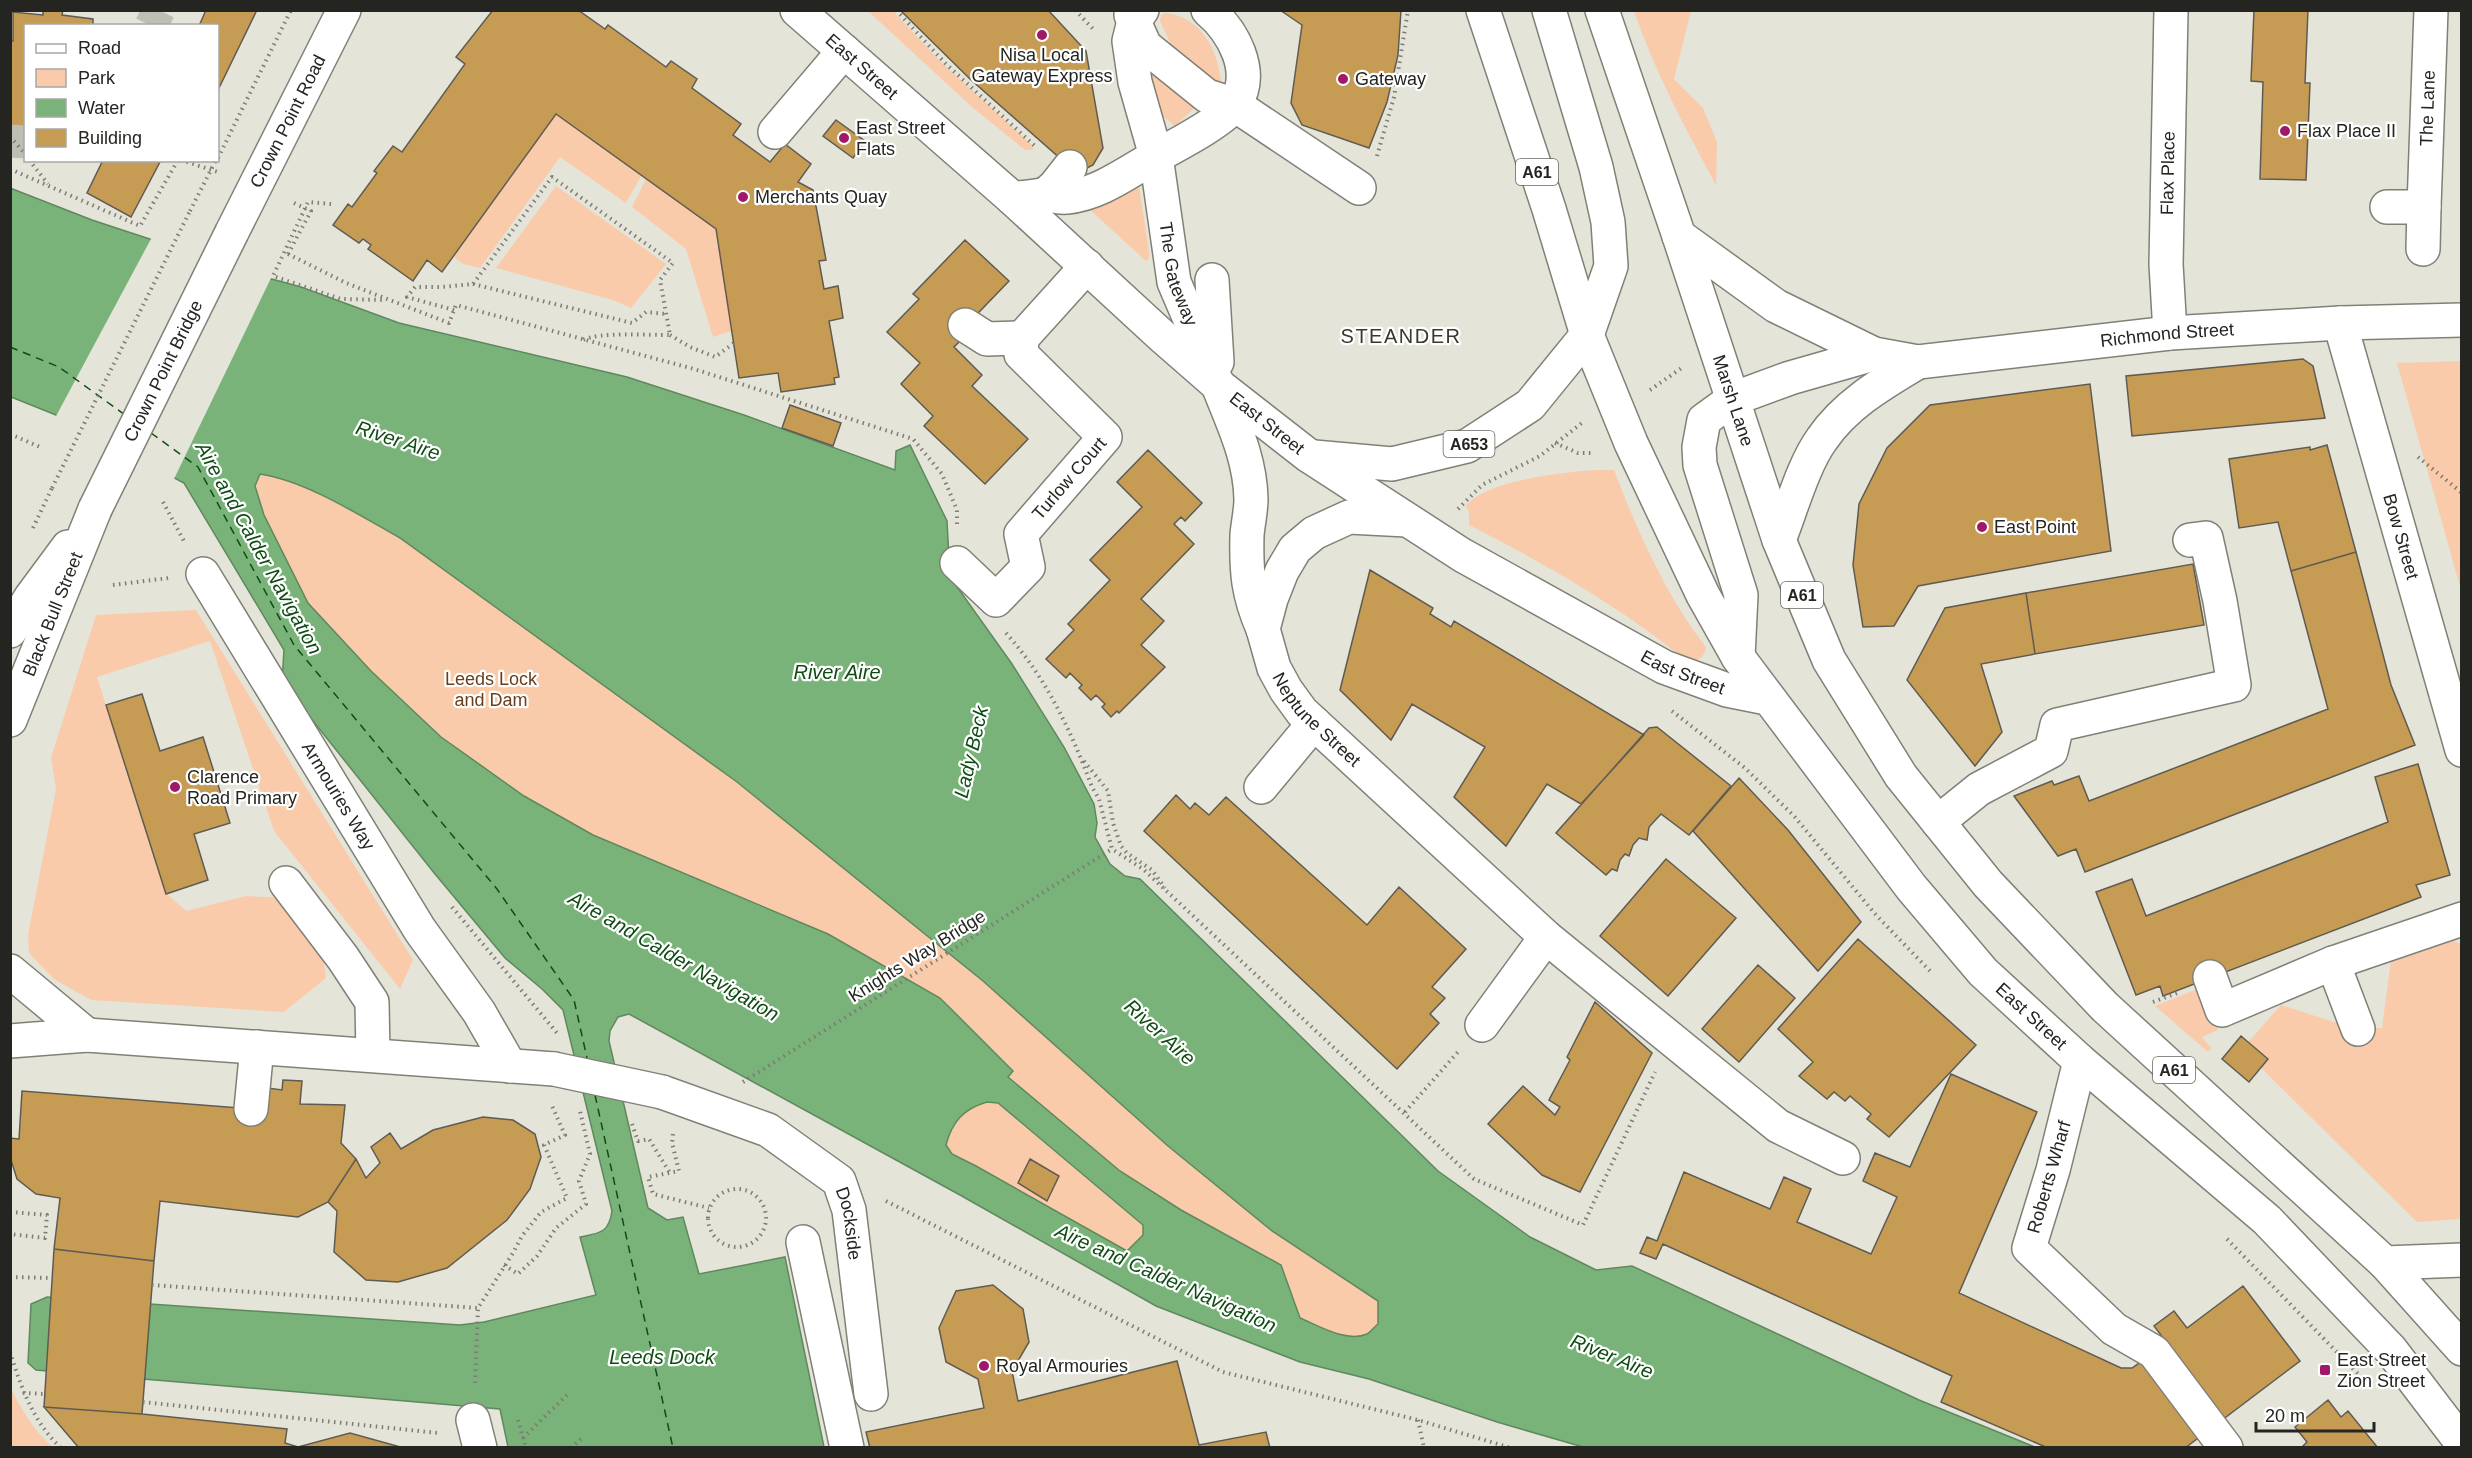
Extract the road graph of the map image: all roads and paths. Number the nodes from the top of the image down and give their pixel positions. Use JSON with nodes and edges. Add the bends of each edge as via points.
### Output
{"nodes":[{"id":1,"x":291,"y":10,"type":"edge"},
{"id":2,"x":344,"y":10,"type":"edge"},
{"id":3,"x":797,"y":10,"type":"edge"},
{"id":4,"x":896,"y":10,"type":"edge"},
{"id":5,"x":1075,"y":10,"type":"edge"},
{"id":6,"x":1208,"y":10,"type":"edge"},
{"id":7,"x":1408,"y":10,"type":"edge"},
{"id":8,"x":1483,"y":10,"type":"edge"},
{"id":9,"x":1549,"y":10,"type":"edge"},
{"id":10,"x":1602,"y":10,"type":"edge"},
{"id":11,"x":2171,"y":10,"type":"edge"},
{"id":12,"x":2431,"y":10,"type":"edge"},
{"id":13,"x":1135,"y":14,"type":"edge"},
{"id":14,"x":1100,"y":36,"type":"dead end"},
{"id":15,"x":844,"y":51,"type":"junction"},
{"id":16,"x":1235,"y":105,"type":"junction"},
{"id":17,"x":775,"y":132,"type":"dead end"},
{"id":18,"x":14,"y":141,"type":"dead end"},
{"id":19,"x":24,"y":153,"type":"edge"},
{"id":20,"x":219,"y":155,"type":"edge"},
{"id":21,"x":1156,"y":156,"type":"junction"},
{"id":22,"x":32,"y":162,"type":"edge"},
{"id":23,"x":177,"y":162,"type":"edge"},
{"id":24,"x":215,"y":162,"type":"edge"},
{"id":25,"x":10,"y":169,"type":"edge"},
{"id":26,"x":1060,"y":179,"type":"junction"},
{"id":27,"x":48,"y":184,"type":"junction"},
{"id":28,"x":1359,"y":188,"type":"joint"},
{"id":29,"x":1012,"y":198,"type":"junction"},
{"id":30,"x":294,"y":203,"type":"dead end"},
{"id":31,"x":331,"y":204,"type":"dead end"},
{"id":32,"x":2387,"y":207,"type":"dead end"},
{"id":33,"x":2424,"y":207,"type":"junction"},
{"id":34,"x":232,"y":232,"type":"joint"},
{"id":35,"x":1679,"y":236,"type":"junction"},
{"id":36,"x":2422,"y":249,"type":"dead end"},
{"id":37,"x":1087,"y":266,"type":"junction"},
{"id":38,"x":1212,"y":280,"type":"dead end"},
{"id":39,"x":473,"y":284,"type":"junction"},
{"id":40,"x":390,"y":300,"type":"junction"},
{"id":41,"x":454,"y":310,"type":"junction"},
{"id":42,"x":666,"y":314,"type":"junction"},
{"id":43,"x":2462,"y":320,"type":"edge"},
{"id":44,"x":2340,"y":323,"type":"junction"},
{"id":45,"x":965,"y":325,"type":"dead end"},
{"id":46,"x":2170,"y":333,"type":"junction"},
{"id":47,"x":670,"y":335,"type":"junction"},
{"id":48,"x":1587,"y":335,"type":"junction"},
{"id":49,"x":1022,"y":338,"type":"junction"},
{"id":50,"x":582,"y":340,"type":"junction"},
{"id":51,"x":734,"y":343,"type":"dead end"},
{"id":52,"x":1874,"y":354,"type":"junction"},
{"id":53,"x":1692,"y":362,"type":"dead end"},
{"id":54,"x":1918,"y":362,"type":"junction"},
{"id":55,"x":1218,"y":385,"type":"junction"},
{"id":56,"x":1645,"y":396,"type":"dead end"},
{"id":57,"x":1733,"y":399,"type":"junction"},
{"id":58,"x":1586,"y":420,"type":"dead end"},
{"id":59,"x":10,"y":434,"type":"edge"},
{"id":60,"x":40,"y":447,"type":"dead end"},
{"id":61,"x":1309,"y":456,"type":"junction"},
{"id":62,"x":52,"y":488,"type":"dead end"},
{"id":63,"x":1466,"y":499,"type":"dead end"},
{"id":64,"x":163,"y":502,"type":"dead end"},
{"id":65,"x":96,"y":509,"type":"junction"},
{"id":66,"x":1407,"y":520,"type":"junction"},
{"id":67,"x":1779,"y":540,"type":"junction"},
{"id":68,"x":2190,"y":540,"type":"dead end"},
{"id":69,"x":957,"y":563,"type":"joint"},
{"id":70,"x":203,"y":574,"type":"junction"},
{"id":71,"x":113,"y":585,"type":"dead end"},
{"id":72,"x":1263,"y":629,"type":"junction"},
{"id":73,"x":10,"y":631,"type":"edge"},
{"id":74,"x":1005,"y":632,"type":"dead end"},
{"id":75,"x":1738,"y":657,"type":"junction"},
{"id":76,"x":1767,"y":698,"type":"junction"},
{"id":77,"x":10,"y":720,"type":"edge"},
{"id":78,"x":1314,"y":723,"type":"junction"},
{"id":79,"x":2462,"y":750,"type":"edge"},
{"id":80,"x":1081,"y":759,"type":"junction"},
{"id":81,"x":1261,"y":788,"type":"dead end"},
{"id":82,"x":1938,"y":822,"type":"junction"},
{"id":83,"x":1112,"y":849,"type":"junction"},
{"id":84,"x":286,"y":883,"type":"dead end"},
{"id":85,"x":1173,"y":898,"type":"junction"},
{"id":86,"x":2462,"y":919,"type":"edge"},
{"id":87,"x":1546,"y":937,"type":"junction"},
{"id":88,"x":2333,"y":963,"type":"junction"},
{"id":89,"x":10,"y":971,"type":"edge"},
{"id":90,"x":2211,"y":979,"type":"joint"},
{"id":91,"x":2105,"y":1007,"type":"junction"},
{"id":92,"x":1482,"y":1025,"type":"joint"},
{"id":93,"x":2358,"y":1029,"type":"dead end"},
{"id":94,"x":87,"y":1035,"type":"junction"},
{"id":95,"x":1670,"y":1038,"type":"junction"},
{"id":96,"x":10,"y":1041,"type":"edge"},
{"id":97,"x":257,"y":1047,"type":"junction"},
{"id":98,"x":373,"y":1056,"type":"junction"},
{"id":99,"x":2080,"y":1061,"type":"junction"},
{"id":100,"x":510,"y":1066,"type":"junction"},
{"id":101,"x":551,"y":1083,"type":"junction"},
{"id":102,"x":736,"y":1086,"type":"dead end"},
{"id":103,"x":252,"y":1108,"type":"dead end"},
{"id":104,"x":1405,"y":1113,"type":"junction"},
{"id":105,"x":582,"y":1122,"type":"dead end"},
{"id":106,"x":631,"y":1122,"type":"dead end"},
{"id":107,"x":672,"y":1143,"type":"dead end"},
{"id":108,"x":1843,"y":1158,"type":"dead end"},
{"id":109,"x":670,"y":1173,"type":"junction"},
{"id":110,"x":839,"y":1181,"type":"junction"},
{"id":111,"x":709,"y":1208,"type":"junction"},
{"id":112,"x":10,"y":1212,"type":"edge"},
{"id":113,"x":10,"y":1234,"type":"edge"},
{"id":114,"x":803,"y":1242,"type":"dead end"},
{"id":115,"x":2462,"y":1260,"type":"edge"},
{"id":116,"x":2385,"y":1263,"type":"junction"},
{"id":117,"x":504,"y":1265,"type":"junction"},
{"id":118,"x":10,"y":1277,"type":"edge"},
{"id":119,"x":52,"y":1278,"type":"dead end"},
{"id":120,"x":152,"y":1285,"type":"dead end"},
{"id":121,"x":478,"y":1308,"type":"junction"},
{"id":122,"x":2462,"y":1350,"type":"edge"},
{"id":123,"x":10,"y":1352,"type":"edge"},
{"id":124,"x":570,"y":1392,"type":"dead end"},
{"id":125,"x":23,"y":1393,"type":"junction"},
{"id":126,"x":45,"y":1394,"type":"dead end"},
{"id":127,"x":871,"y":1394,"type":"dead end"},
{"id":128,"x":143,"y":1402,"type":"dead end"},
{"id":129,"x":518,"y":1420,"type":"dead end"},
{"id":130,"x":1418,"y":1420,"type":"junction"},
{"id":131,"x":442,"y":1433,"type":"dead end"},
{"id":132,"x":477,"y":1434,"type":"edge"},
{"id":133,"x":584,"y":1436,"type":"dead end"},
{"id":134,"x":523,"y":1438,"type":"junction"},
{"id":135,"x":2462,"y":1443,"type":"edge"},
{"id":136,"x":61,"y":1448,"type":"edge"},
{"id":137,"x":526,"y":1448,"type":"edge"},
{"id":138,"x":571,"y":1448,"type":"edge"},
{"id":139,"x":847,"y":1448,"type":"edge"},
{"id":140,"x":1424,"y":1448,"type":"edge"},
{"id":141,"x":1511,"y":1448,"type":"edge"},
{"id":142,"x":2226,"y":1448,"type":"edge"}],
"edges":[{"from":1,"to":20,"type":"path"},
{"from":2,"to":34,"type":"main road","name":"Crown Point Road"},
{"from":3,"to":15,"type":"main road","name":"East Street"},
{"from":4,"to":26,"type":"path"},
{"from":5,"to":14,"type":"path"},
{"from":6,"to":16,"type":"main road","via":[[1221,21],[1239,50],[1242,89]]},
{"from":7,"to":28,"type":"path","via":[[1394,97],[1377,154]]},
{"from":8,"to":48,"type":"main road","number":"A61"},
{"from":9,"to":48,"type":"main road","number":"A653","via":[[1596,167],[1608,222],[1611,266]]},
{"from":10,"to":35,"type":"main road","name":"Marsh Lane","number":"A61"},
{"from":11,"to":46,"type":"main road","name":"Flax Place","via":[[2166,264]]},
{"from":12,"to":33,"type":"main road","name":"The Lane"},
{"from":13,"to":16,"type":"main road","name":"The Gateway","via":[[1145,46],[1207,96]]},
{"from":13,"to":21,"type":"main road","name":"The Gateway","via":[[1129,41],[1135,82]]},
{"from":15,"to":17,"type":"main road"},
{"from":15,"to":29,"type":"main road","name":"East Street"},
{"from":16,"to":21,"type":"main road"},
{"from":16,"to":28,"type":"main road","name":"The Gateway"},
{"from":18,"to":19,"type":"path"},
{"from":21,"to":26,"type":"main road","via":[[1097,189],[1067,197]]},
{"from":21,"to":55,"type":"main road","name":"The Gateway","via":[[1174,282]]},
{"from":22,"to":27,"type":"path"},
{"from":23,"to":27,"type":"path","via":[[140,226]]},
{"from":24,"to":62,"type":"path","bridge":true},
{"from":25,"to":27,"type":"path"},
{"from":26,"to":29,"type":"main road","via":[[1028,198]]},
{"from":29,"to":37,"type":"main road","name":"East Street"},
{"from":30,"to":40,"type":"path","bridge":true,"via":[[311,211],[288,254]]},
{"from":31,"to":40,"type":"path","via":[[308,202],[273,276],[341,298]]},
{"from":32,"to":33,"type":"main road"},
{"from":33,"to":36,"type":"main road","name":"The Lane"},
{"from":34,"to":65,"type":"main road","name":"Crown Point Bridge","bridge":true},
{"from":35,"to":52,"type":"main road","name":"Richmond Street","via":[[1776,306]]},
{"from":35,"to":57,"type":"main road","name":"Marsh Lane","number":"A61"},
{"from":37,"to":49,"type":"main road"},
{"from":37,"to":55,"type":"main road","name":"East Street"},
{"from":38,"to":55,"type":"main road"},
{"from":39,"to":41,"type":"path","via":[[415,287],[407,297]]},
{"from":39,"to":42,"type":"path","via":[[632,323],[646,312]]},
{"from":39,"to":42,"type":"path","via":[[552,177],[673,263],[660,280]]},
{"from":40,"to":41,"type":"path","via":[[449,323]]},
{"from":41,"to":50,"type":"path","via":[[456,305]]},
{"from":42,"to":47,"type":"path"},
{"from":43,"to":44,"type":"main road","name":"Richmond Street"},
{"from":44,"to":46,"type":"main road","name":"Richmond Street"},
{"from":44,"to":79,"type":"main road","name":"Bow Street"},
{"from":45,"to":49,"type":"main road","via":[[987,339]]},
{"from":46,"to":54,"type":"main road","name":"Richmond Street"},
{"from":47,"to":50,"type":"path"},
{"from":47,"to":51,"type":"path","via":[[715,357]]},
{"from":48,"to":61,"type":"main road","number":"A653","via":[[1530,405],[1467,446],[1392,464]]},
{"from":48,"to":75,"type":"main road","number":"A61","via":[[1631,443],[1703,595]]},
{"from":49,"to":69,"type":"main road","name":"Turlow Court","via":[[1021,354],[1105,437],[1021,534],[1028,567],[996,600]]},
{"from":50,"to":69,"type":"path","via":[[694,369],[913,440],[942,474],[957,510]]},
{"from":52,"to":54,"type":"main road","name":"Richmond Street"},
{"from":52,"to":57,"type":"main road","name":"Richmond Street"},
{"from":53,"to":56,"type":"path","via":[[1657,383]]},
{"from":54,"to":67,"type":"main road","via":[[1849,408],[1821,440]]},
{"from":55,"to":61,"type":"main road","name":"East Street"},
{"from":55,"to":72,"type":"main road","name":"The Gateway","via":[[1247,458],[1251,500],[1247,570],[1252,603]]},
{"from":57,"to":67,"type":"main road","name":"Marsh Lane","number":"A61"},
{"from":57,"to":75,"type":"main road","name":"Richmond Street","via":[[1704,420],[1699,447],[1700,465],[1741,595]]},
{"from":58,"to":63,"type":"path","via":[[1540,456],[1482,485]]},
{"from":59,"to":60,"type":"path"},
{"from":61,"to":66,"type":"main road","name":"East Street"},
{"from":64,"to":70,"type":"path"},
{"from":65,"to":73,"type":"main road"},
{"from":65,"to":77,"type":"main road","name":"Black Bull Street"},
{"from":66,"to":72,"type":"main road","via":[[1349,518],[1314,533],[1295,549],[1282,570]]},
{"from":66,"to":76,"type":"main road","name":"East Street","via":[[1462,555],[1664,667],[1727,690]]},
{"from":67,"to":82,"type":"main road","name":"Marsh Lane","number":"A61","via":[[1829,660],[1901,776]]},
{"from":68,"to":82,"type":"main road","via":[[2206,538],[2234,685],[2057,724],[2051,751],[1979,789]]},
{"from":70,"to":71,"type":"path"},
{"from":70,"to":100,"type":"main road","name":"Armouries Way","via":[[420,930],[479,1012]]},
{"from":72,"to":78,"type":"main road","name":"Neptune Street","via":[[1274,668],[1286,690]]},
{"from":74,"to":80,"type":"path","via":[[1058,705]]},
{"from":75,"to":76,"type":"main road","number":"A61"},
{"from":76,"to":99,"type":"main road","name":"East Street","number":"A61","via":[[1911,887],[1983,972]]},
{"from":78,"to":81,"type":"main road"},
{"from":78,"to":87,"type":"main road","name":"Neptune Street"},
{"from":80,"to":83,"type":"path","via":[[1099,799]]},
{"from":80,"to":85,"type":"path","via":[[1108,791],[1121,846],[1152,870]]},
{"from":82,"to":91,"type":"main road","number":"A61","via":[[1988,884]]},
{"from":83,"to":85,"type":"path","via":[[1143,869]]},
{"from":83,"to":102,"type":"path","name":"Knights Way Bridge"},
{"from":84,"to":98,"type":"main road","via":[[372,1002]]},
{"from":85,"to":104,"type":"path"},
{"from":86,"to":88,"type":"main road"},
{"from":87,"to":92,"type":"main road"},
{"from":87,"to":95,"type":"main road","name":"Neptune Street"},
{"from":88,"to":90,"type":"main road","via":[[2222,1010]]},
{"from":88,"to":93,"type":"main road"},
{"from":89,"to":94,"type":"main road"},
{"from":90,"to":91,"type":"path","via":[[2151,1003]]},
{"from":91,"to":116,"type":"main road","number":"A61"},
{"from":92,"to":104,"type":"path"},
{"from":94,"to":96,"type":"main road"},
{"from":94,"to":97,"type":"main road"},
{"from":95,"to":104,"type":"path","via":[[1583,1225],[1474,1179]]},
{"from":95,"to":108,"type":"main road","name":"Neptune Street","via":[[1778,1126]]},
{"from":97,"to":98,"type":"main road"},
{"from":97,"to":103,"type":"main road"},
{"from":98,"to":100,"type":"main road"},
{"from":99,"to":135,"type":"main road","name":"East Street","number":"A61","via":[[2267,1220],[2391,1350]]},
{"from":99,"to":142,"type":"main road","name":"Roberts Wharf","via":[[2029,1248],[2114,1329],[2154,1352]]},
{"from":100,"to":101,"type":"main road"},
{"from":101,"to":110,"type":"main road","name":"Dockside","bridge":true,"via":[[662,1092],[768,1130]]},
{"from":101,"to":117,"type":"path","via":[[565,1135],[544,1145],[567,1198],[541,1212]]},
{"from":105,"to":117,"type":"path","via":[[590,1154],[579,1181],[586,1204],[556,1228],[537,1256],[518,1274]]},
{"from":106,"to":109,"type":"path","via":[[638,1141],[649,1139]]},
{"from":107,"to":109,"type":"path","via":[[679,1171]]},
{"from":109,"to":111,"type":"path","via":[[648,1177],[653,1194]]},
{"from":110,"to":127,"type":"main road","name":"Dockside","via":[[849,1210]]},
{"from":110,"to":130,"type":"path","via":[[884,1200],[1223,1372]]},
{"from":111,"to":111,"type":"path","via":[[720,1193],[747,1190],[762,1202],[766,1211],[763,1230],[749,1244],[730,1246],[720,1242],[707,1217]]},
{"from":112,"to":113,"type":"path","via":[[47,1215],[45,1238]]},
{"from":114,"to":139,"type":"main road"},
{"from":115,"to":116,"type":"main road"},
{"from":116,"to":122,"type":"main road","number":"A61"},
{"from":117,"to":121,"type":"path"},
{"from":118,"to":119,"type":"path"},
{"from":120,"to":121,"type":"path"},
{"from":121,"to":132,"type":"path"},
{"from":123,"to":125,"type":"path"},
{"from":124,"to":134,"type":"path"},
{"from":125,"to":126,"type":"path"},
{"from":125,"to":136,"type":"path","via":[[46,1434]]},
{"from":128,"to":131,"type":"path"},
{"from":129,"to":134,"type":"path"},
{"from":130,"to":140,"type":"path"},
{"from":130,"to":141,"type":"path"},
{"from":133,"to":138,"type":"path"},
{"from":134,"to":137,"type":"path"}]}
